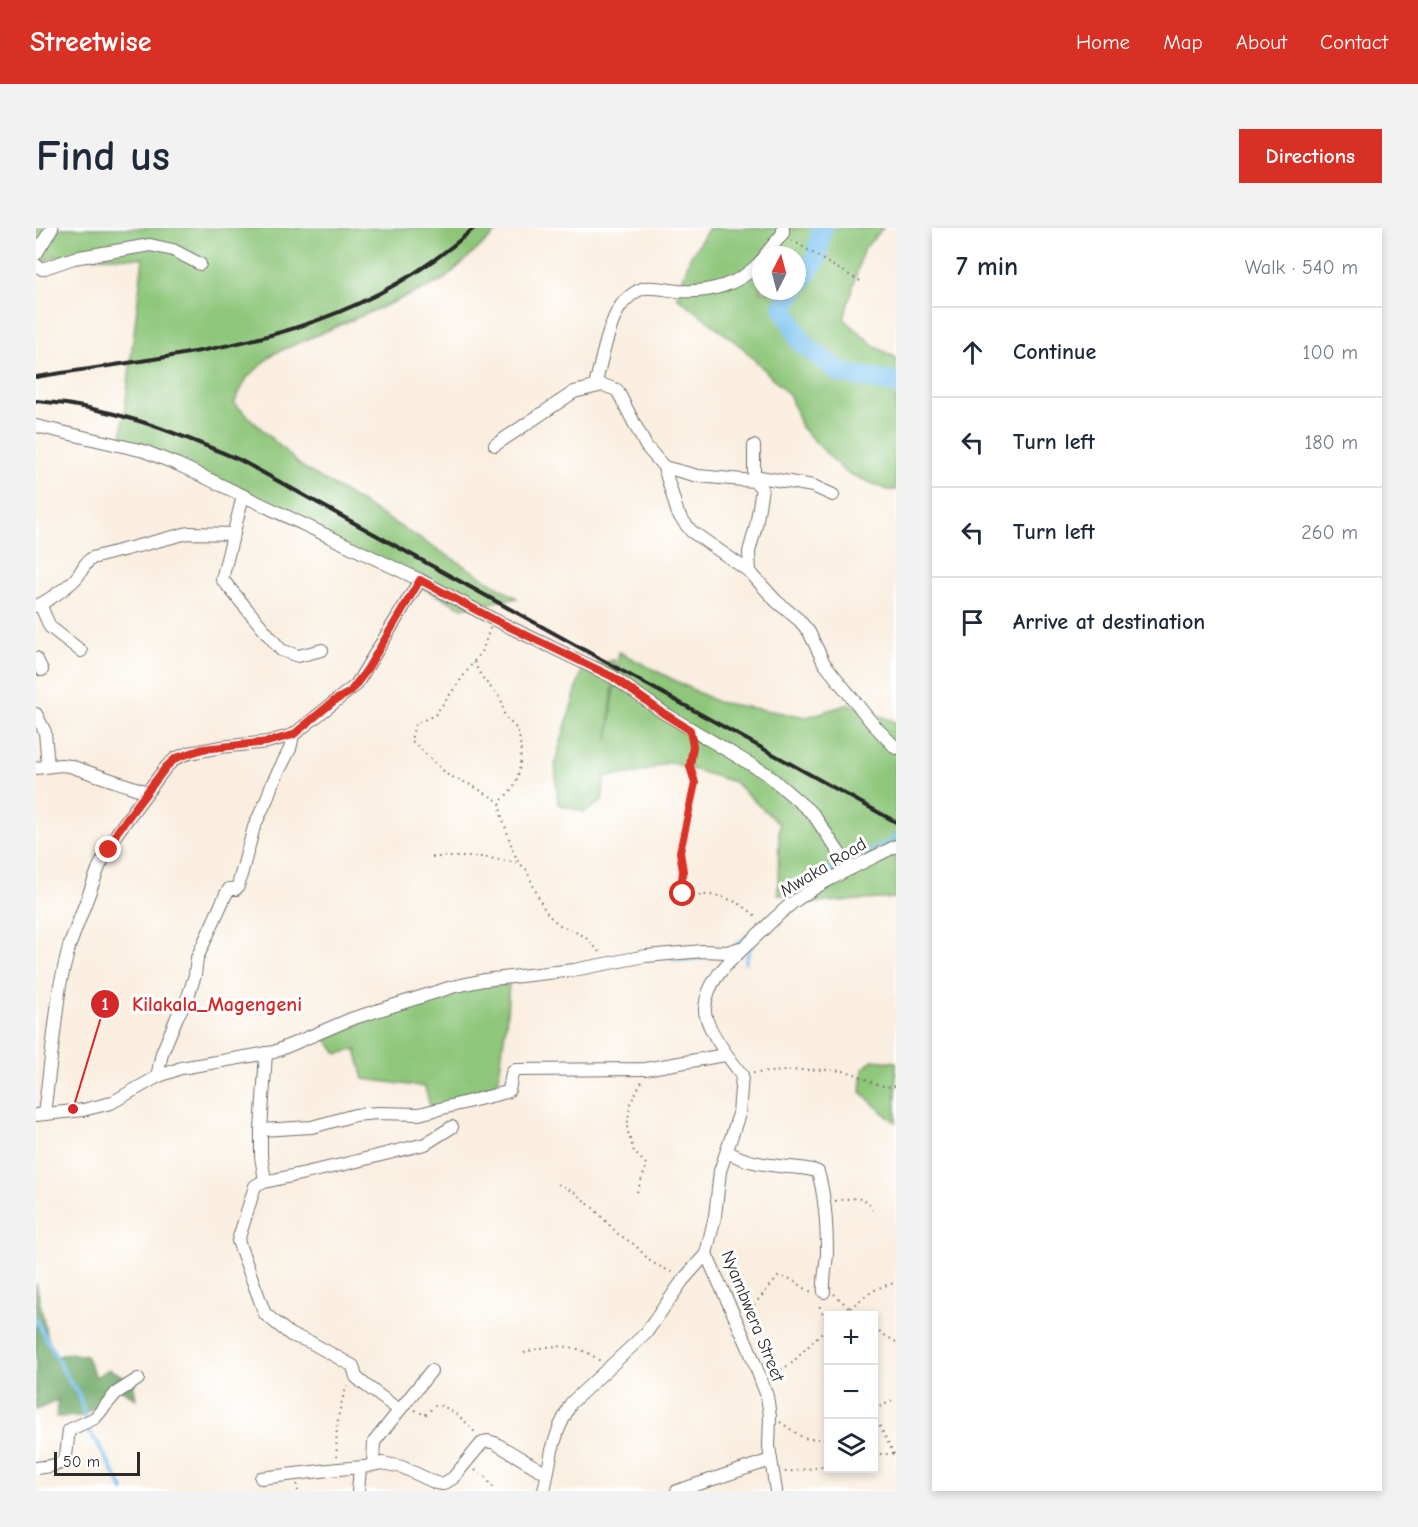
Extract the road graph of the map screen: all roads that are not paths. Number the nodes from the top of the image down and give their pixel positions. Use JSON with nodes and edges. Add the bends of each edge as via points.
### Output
{"nodes":[{"id":1,"x":52,"y":228,"type":"edge"},
{"id":2,"x":783,"y":228,"type":"edge"},
{"id":3,"x":772,"y":246,"type":"edge"},
{"id":4,"x":36,"y":254,"type":"edge"},
{"id":5,"x":200,"y":264,"type":"dead end"},
{"id":6,"x":36,"y":265,"type":"edge"},
{"id":7,"x":752,"y":268,"type":"edge"},
{"id":8,"x":595,"y":386,"type":"junction"},
{"id":9,"x":36,"y":426,"type":"edge"},
{"id":10,"x":495,"y":445,"type":"dead end"},
{"id":11,"x":754,"y":446,"type":"dead end"},
{"id":12,"x":664,"y":467,"type":"junction"},
{"id":13,"x":754,"y":478,"type":"junction"},
{"id":14,"x":833,"y":495,"type":"dead end"},
{"id":15,"x":243,"y":496,"type":"junction"},
{"id":16,"x":234,"y":534,"type":"junction"},
{"id":17,"x":750,"y":572,"type":"junction"},
{"id":18,"x":420,"y":580,"type":"junction"},
{"id":19,"x":38,"y":605,"type":"edge"},
{"id":20,"x":322,"y":650,"type":"dead end"},
{"id":21,"x":81,"y":651,"type":"dead end"},
{"id":22,"x":36,"y":658,"type":"edge"},
{"id":23,"x":42,"y":670,"type":"dead end"},
{"id":24,"x":36,"y":714,"type":"edge"},
{"id":25,"x":293,"y":735,"type":"junction"},
{"id":26,"x":896,"y":748,"type":"edge"},
{"id":27,"x":42,"y":767,"type":"edge"},
{"id":28,"x":147,"y":792,"type":"junction"},
{"id":29,"x":896,"y":846,"type":"edge"},
{"id":30,"x":850,"y":869,"type":"junction"},
{"id":31,"x":745,"y":947,"type":"junction"},
{"id":32,"x":266,"y":1053,"type":"junction"},
{"id":33,"x":725,"y":1055,"type":"junction"},
{"id":34,"x":157,"y":1077,"type":"junction"},
{"id":35,"x":40,"y":1115,"type":"edge"},
{"id":36,"x":452,"y":1127,"type":"dead end"},
{"id":37,"x":261,"y":1130,"type":"junction"},
{"id":38,"x":727,"y":1151,"type":"junction"},
{"id":39,"x":265,"y":1180,"type":"junction"},
{"id":40,"x":706,"y":1254,"type":"junction"},
{"id":41,"x":820,"y":1292,"type":"road end"},
{"id":42,"x":431,"y":1371,"type":"dead end"},
{"id":43,"x":138,"y":1379,"type":"dead end"},
{"id":44,"x":402,"y":1407,"type":"junction"},
{"id":45,"x":771,"y":1460,"type":"junction"},
{"id":46,"x":373,"y":1464,"type":"junction"},
{"id":47,"x":36,"y":1468,"type":"edge"},
{"id":48,"x":360,"y":1468,"type":"junction"},
{"id":49,"x":547,"y":1474,"type":"junction"},
{"id":50,"x":261,"y":1478,"type":"dead end"},
{"id":51,"x":358,"y":1491,"type":"edge"},
{"id":52,"x":544,"y":1491,"type":"edge"},
{"id":53,"x":677,"y":1491,"type":"edge"},
{"id":54,"x":776,"y":1491,"type":"edge"}],
"edges":[{"from":1,"to":4,"type":"street"},
{"from":2,"to":3,"type":"street"},
{"from":5,"to":6,"type":"street","via":[[173,250],[150,245],[74,258],[42,269]]},
{"from":7,"to":8,"type":"street","via":[[737,281],[711,289],[689,292],[646,288],[633,294],[619,308]]},
{"from":8,"to":10,"type":"street","via":[[574,392]]},
{"from":8,"to":12,"type":"street","via":[[617,390],[646,446]]},
{"from":9,"to":15,"type":"street","via":[[144,451]]},
{"from":11,"to":13,"type":"street"},
{"from":12,"to":13,"type":"street","via":[[699,476]]},
{"from":12,"to":17,"type":"street","via":[[678,514],[691,531]]},
{"from":13,"to":14,"type":"street","via":[[813,486]]},
{"from":13,"to":17,"type":"street","via":[[762,488],[749,552]]},
{"from":15,"to":16,"type":"street"},
{"from":15,"to":18,"type":"street"},
{"from":16,"to":19,"type":"street","via":[[188,533],[93,558],[84,564],[77,578]]},
{"from":16,"to":20,"type":"street","via":[[222,576],[224,584],[281,650],[298,656]]},
{"from":17,"to":26,"type":"street","via":[[809,632],[824,663]]},
{"from":18,"to":25,"type":"street","via":[[356,685]]},
{"from":18,"to":30,"type":"street","via":[[613,677],[663,713],[767,774],[813,814]]},
{"from":19,"to":21,"type":"street","via":[[50,627]]},
{"from":22,"to":23,"type":"street"},
{"from":24,"to":27,"type":"street","via":[[45,732]]},
{"from":25,"to":28,"type":"street","via":[[176,758]]},
{"from":25,"to":34,"type":"street","via":[[254,827],[238,886],[226,894],[197,958],[188,997],[162,1053]]},
{"from":27,"to":28,"type":"street","via":[[70,766]]},
{"from":28,"to":35,"type":"street","via":[[117,832],[99,867],[69,947],[62,969]]},
{"from":29,"to":30,"type":"street","name":"Mwaka Road"},
{"from":30,"to":31,"type":"street","name":"Mwaka Road","via":[[791,904]]},
{"from":31,"to":32,"type":"street","via":[[728,952],[646,956],[452,987],[351,1018]]},
{"from":31,"to":33,"type":"street","name":"Mwaka Road","via":[[718,974],[708,991],[704,1010]]},
{"from":32,"to":34,"type":"street","via":[[181,1068]]},
{"from":32,"to":37,"type":"street"},
{"from":33,"to":37,"type":"street","via":[[645,1069],[515,1070],[504,1094],[419,1114],[356,1115],[312,1127]]},
{"from":33,"to":38,"type":"street","name":"Nyambwera Street","via":[[742,1075],[739,1114]]},
{"from":34,"to":35,"type":"street","via":[[111,1103]]},
{"from":36,"to":39,"type":"street","via":[[425,1144],[341,1166]]},
{"from":37,"to":39,"type":"street"},
{"from":38,"to":40,"type":"street","name":"Nyambwera Street"},
{"from":38,"to":41,"type":"street","via":[[760,1163],[814,1170],[819,1175],[827,1253]]},
{"from":39,"to":44,"type":"street","via":[[255,1186],[238,1241],[265,1314],[291,1335],[353,1366],[356,1377],[364,1384]]},
{"from":40,"to":45,"type":"street","name":"Nyambwera Street","via":[[761,1378],[770,1416]]},
{"from":40,"to":49,"type":"street","via":[[646,1333],[571,1403],[559,1428]]},
{"from":42,"to":44,"type":"street"},
{"from":43,"to":47,"type":"street","via":[[116,1393],[95,1418],[69,1430],[67,1454],[62,1462]]},
{"from":44,"to":46,"type":"street","via":[[374,1442]]},
{"from":45,"to":53,"type":"street"},
{"from":45,"to":54,"type":"street","name":"Nyambwera Street"},
{"from":46,"to":48,"type":"street"},
{"from":46,"to":49,"type":"street","via":[[391,1464],[443,1484],[487,1441]]},
{"from":48,"to":50,"type":"street"},
{"from":48,"to":51,"type":"street"},
{"from":49,"to":52,"type":"street"}]}
